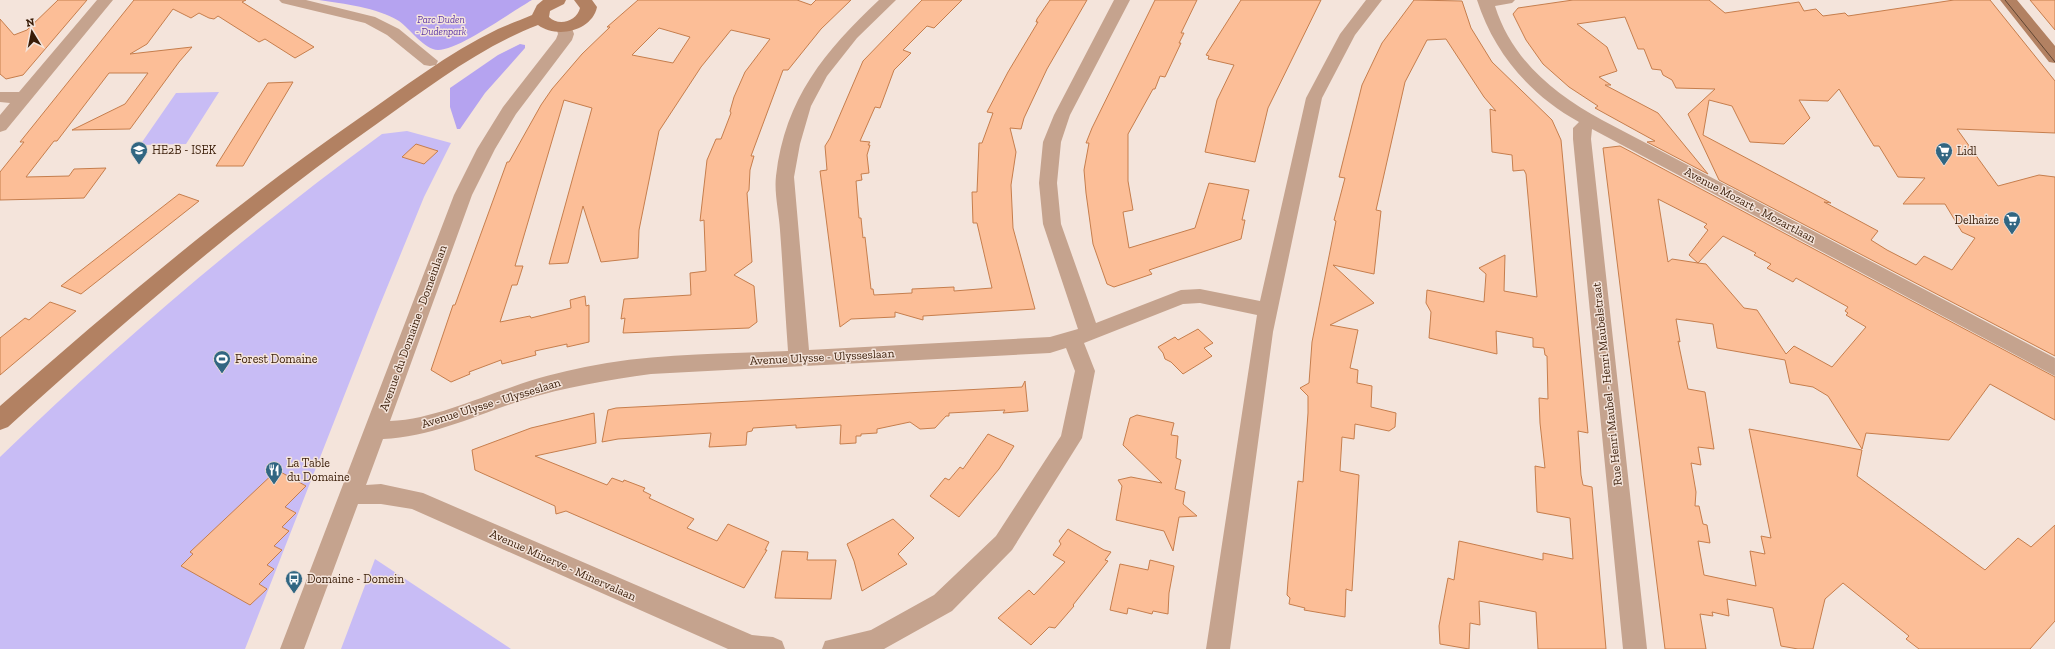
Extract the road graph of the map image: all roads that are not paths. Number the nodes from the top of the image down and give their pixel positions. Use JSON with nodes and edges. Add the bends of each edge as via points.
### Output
{"nodes":[{"id":1,"x":105,"y":0,"type":"edge"},
{"id":2,"x":287,"y":0,"type":"edge"},
{"id":3,"x":558,"y":0,"type":"edge"},
{"id":4,"x":582,"y":0,"type":"edge"},
{"id":5,"x":888,"y":0,"type":"edge"},
{"id":6,"x":1122,"y":0,"type":"edge"},
{"id":7,"x":1374,"y":0,"type":"edge"},
{"id":8,"x":1507,"y":0,"type":"edge"},
{"id":9,"x":2008,"y":0,"type":"edge"},
{"id":10,"x":1486,"y":2,"type":"edge"},
{"id":11,"x":540,"y":18,"type":"junction"},
{"id":12,"x":564,"y":26,"type":"junction"},
{"id":13,"x":2055,"y":58,"type":"edge"},
{"id":14,"x":430,"y":61,"type":"dead end"},
{"id":15,"x":0,"y":97,"type":"edge"},
{"id":16,"x":24,"y":98,"type":"junction"},
{"id":17,"x":1589,"y":122,"type":"junction"},
{"id":18,"x":0,"y":126,"type":"edge"},
{"id":19,"x":1268,"y":310,"type":"junction"},
{"id":20,"x":1082,"y":337,"type":"junction"},
{"id":21,"x":799,"y":358,"type":"junction"},
{"id":22,"x":2055,"y":368,"type":"edge"},
{"id":23,"x":0,"y":420,"type":"edge"},
{"id":24,"x":375,"y":430,"type":"junction"},
{"id":25,"x":350,"y":495,"type":"junction"},
{"id":26,"x":292,"y":649,"type":"edge"},
{"id":27,"x":773,"y":649,"type":"edge"},
{"id":28,"x":834,"y":649,"type":"edge"},
{"id":29,"x":1218,"y":649,"type":"edge"},
{"id":30,"x":1635,"y":649,"type":"edge"}],
"edges":[{"from":1,"to":16,"type":"street"},
{"from":2,"to":14,"type":"street","via":[[370,20],[393,32]]},
{"from":3,"to":11,"type":"street","via":[[544,7]]},
{"from":4,"to":12,"type":"street","via":[[589,7],[587,14],[578,22]]},
{"from":5,"to":21,"type":"street","via":[[851,35],[820,74],[803,106],[791,144],[785,177]]},
{"from":6,"to":20,"type":"street","via":[[1062,115],[1052,142],[1050,156],[1048,182],[1052,224]]},
{"from":7,"to":19,"type":"street","via":[[1344,40],[1314,98]]},
{"from":8,"to":10,"type":"street"},
{"from":9,"to":13,"type":"street"},
{"from":10,"to":17,"type":"street","name":"Avenue Mozart - Mozartlaan","via":[[1499,36],[1514,58],[1543,90]]},
{"from":11,"to":12,"type":"street","via":[[546,24]]},
{"from":11,"to":23,"type":"street","via":[[504,32],[341,139],[290,176],[156,283]]},
{"from":12,"to":24,"type":"street","name":"Avenue du Domaine - Domeinlaan","via":[[564,40],[509,111],[463,195]]},
{"from":15,"to":16,"type":"street"},
{"from":16,"to":18,"type":"street"},
{"from":17,"to":22,"type":"street","name":"Avenue Mozart - Mozartlaan","via":[[1620,136]]},
{"from":17,"to":30,"type":"street","name":"Rue Henri Maubel - Henri Maubelstraat","via":[[1582,128],[1582,139]]},
{"from":19,"to":20,"type":"street","name":"Avenue Ulysse - Ulysseslaan","via":[[1200,296],[1181,297]]},
{"from":19,"to":29,"type":"street","via":[[1245,451]]},
{"from":20,"to":21,"type":"street","name":"Avenue Ulysse - Ulysseslaan","via":[[1050,345]]},
{"from":20,"to":28,"type":"street","via":[[1085,371],[1071,438],[1004,543],[943,603],[874,641]]},
{"from":21,"to":24,"type":"street","name":"Avenue Ulysse - Ulysseslaan","via":[[651,366],[586,375],[521,392],[440,421]]},
{"from":24,"to":25,"type":"street","name":"Avenue du Domaine - Domeinlaan"},
{"from":25,"to":26,"type":"street","name":"Avenue du Domaine - Domeinlaan"},
{"from":25,"to":27,"type":"street","name":"Avenue Minerve - Minervalaan","via":[[381,494],[415,500],[751,647]]}]}
